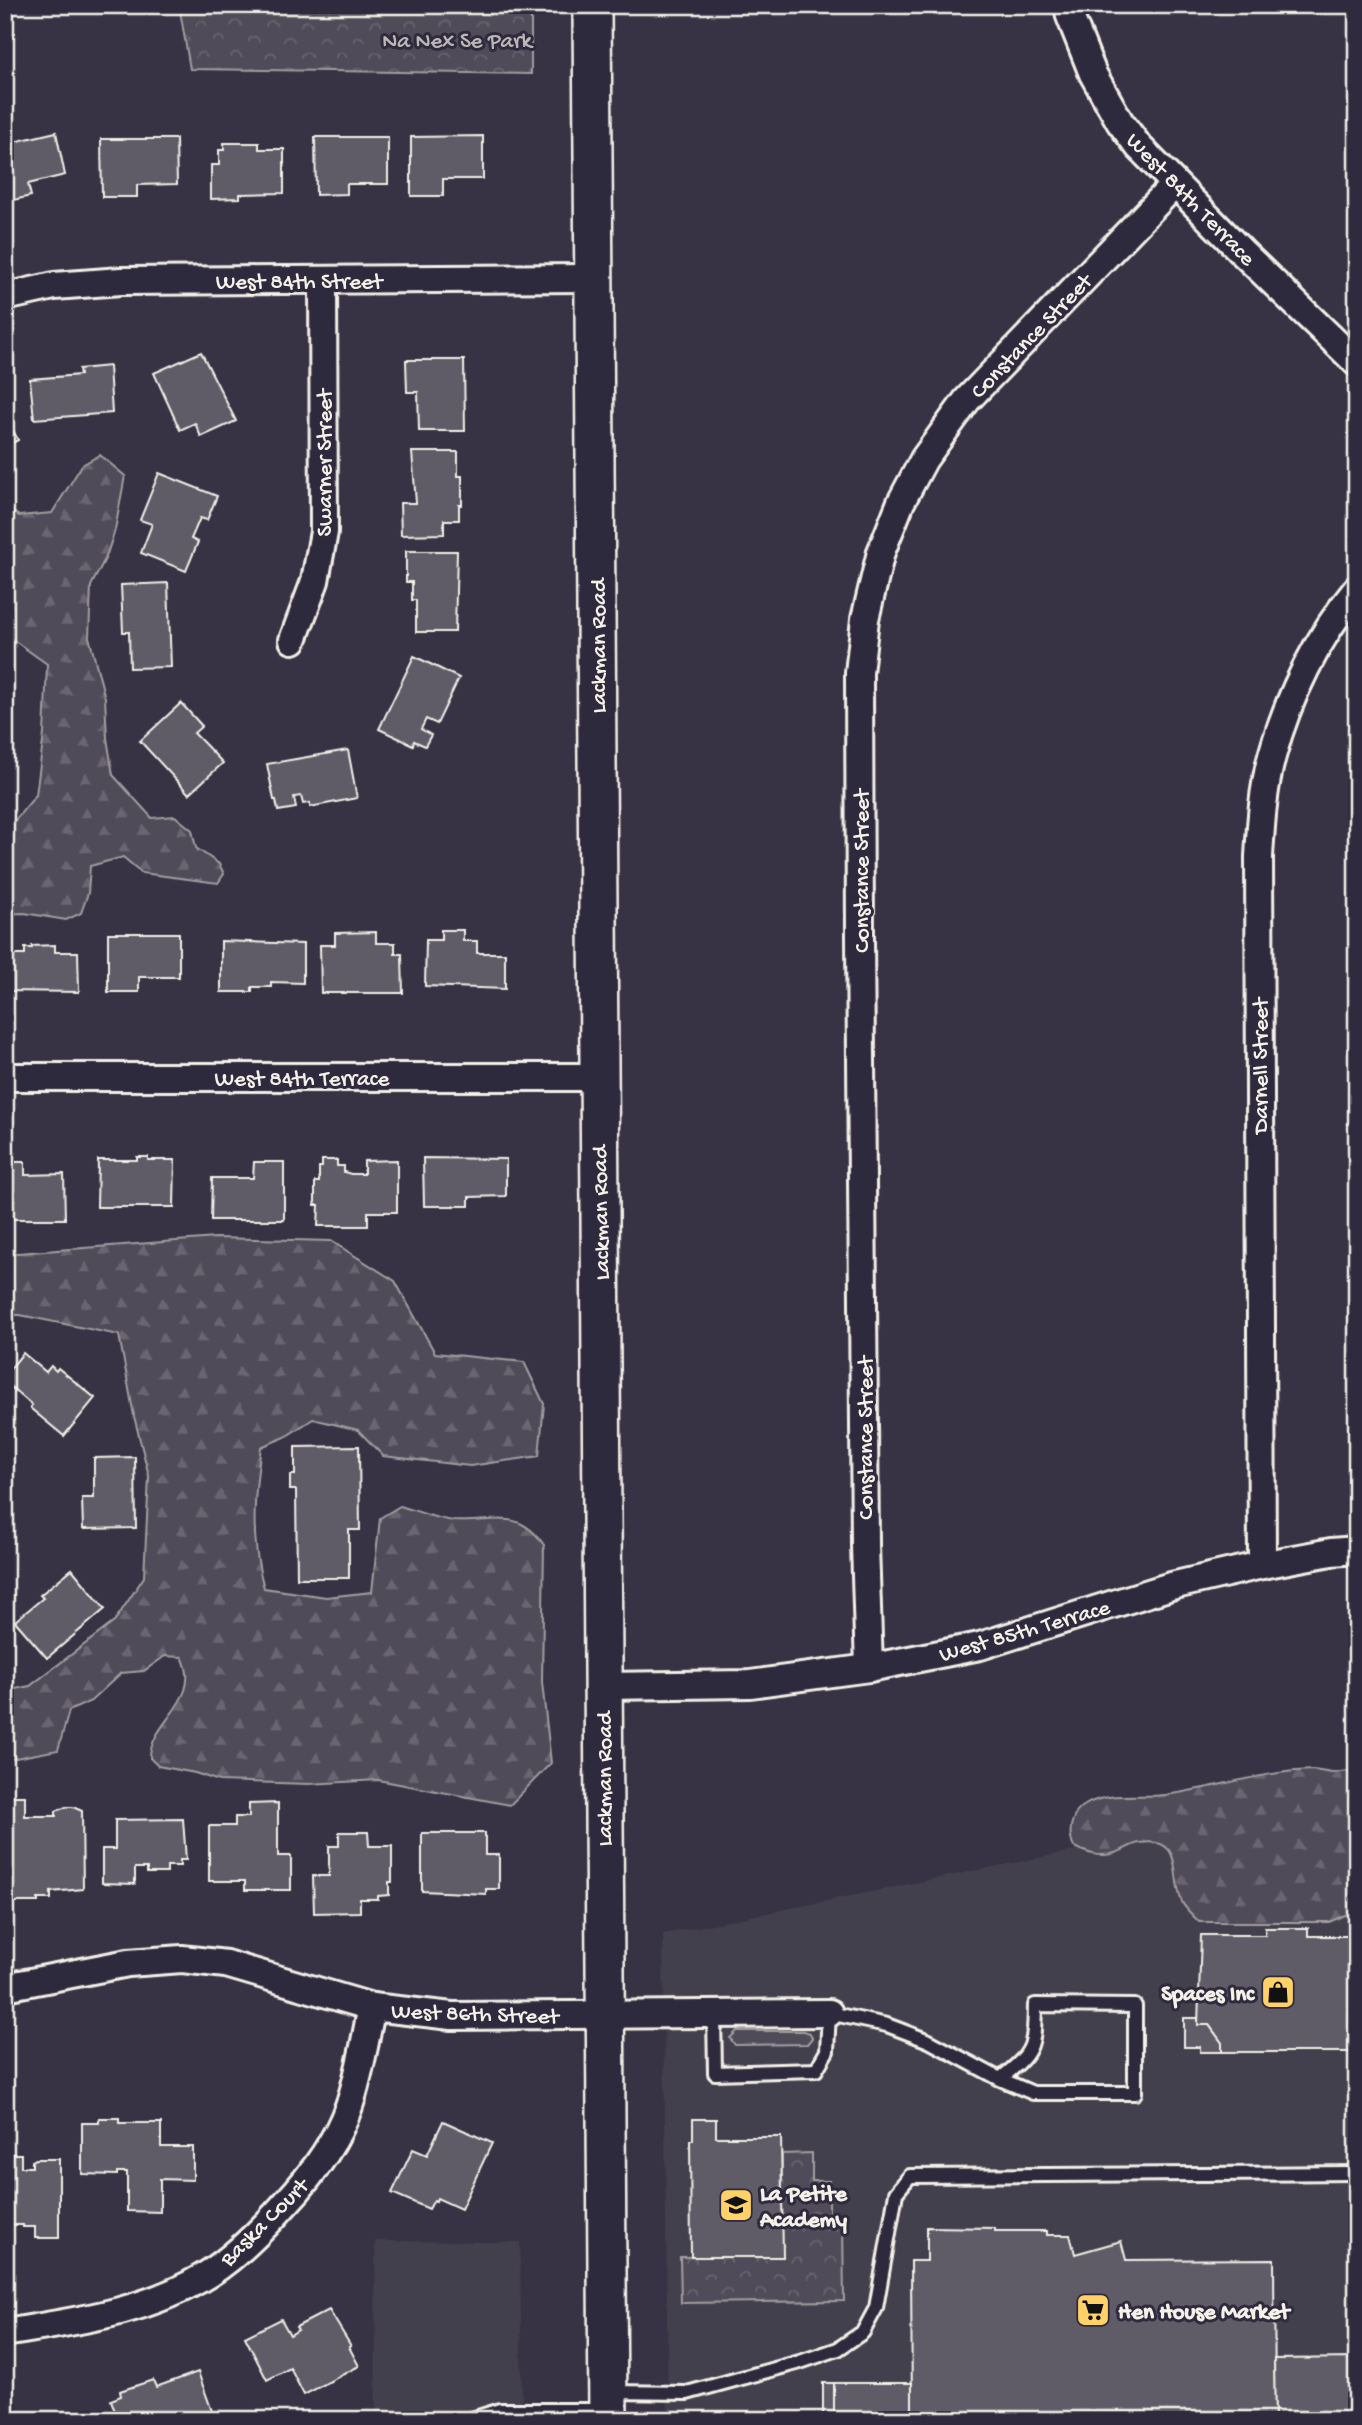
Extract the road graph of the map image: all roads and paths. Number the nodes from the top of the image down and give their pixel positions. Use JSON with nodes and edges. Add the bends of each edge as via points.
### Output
{"nodes":[{"id":1,"x":592,"y":5,"type":"edge"},
{"id":2,"x":1068,"y":5,"type":"edge"},
{"id":3,"x":1175,"y":184,"type":"junction"},
{"id":4,"x":594,"y":278,"type":"junction"},
{"id":5,"x":323,"y":281,"type":"junction"},
{"id":6,"x":5,"y":297,"type":"edge"},
{"id":7,"x":1357,"y":363,"type":"edge"},
{"id":8,"x":1357,"y":589,"type":"edge"},
{"id":9,"x":293,"y":640,"type":"dead end"},
{"id":10,"x":5,"y":1077,"type":"edge"},
{"id":11,"x":598,"y":1077,"type":"junction"},
{"id":12,"x":1357,"y":1550,"type":"edge"},
{"id":13,"x":1262,"y":1565,"type":"junction"},
{"id":14,"x":869,"y":1668,"type":"junction"},
{"id":15,"x":603,"y":1686,"type":"junction"},
{"id":16,"x":5,"y":1987,"type":"edge"},
{"id":17,"x":372,"y":2007,"type":"junction"},
{"id":18,"x":829,"y":2013,"type":"junction"},
{"id":19,"x":714,"y":2014,"type":"junction"},
{"id":20,"x":604,"y":2015,"type":"junction"},
{"id":21,"x":1000,"y":2079,"type":"junction"},
{"id":22,"x":1357,"y":2173,"type":"edge"},
{"id":23,"x":5,"y":2333,"type":"edge"},
{"id":24,"x":607,"y":2407,"type":"edge"},
{"id":25,"x":468,"y":2420,"type":"edge"}],
"edges":[{"from":1,"to":4,"type":"main road","name":"Lackman Road"},
{"from":2,"to":3,"type":"street","name":"West 84th Terrace","via":[[1093,74],[1120,122]]},
{"from":3,"to":7,"type":"street","name":"West 84th Terrace"},
{"from":3,"to":14,"type":"street","name":"Constance Street","via":[[967,400],[924,460],[881,552],[865,619],[859,673],[860,950]]},
{"from":4,"to":5,"type":"street","name":"West 84th Street"},
{"from":4,"to":11,"type":"main road","name":"Lackman Road"},
{"from":5,"to":6,"type":"street","name":"West 84th Street","via":[[89,282]]},
{"from":5,"to":9,"type":"street","name":"Swarner Street","via":[[324,533],[315,581]]},
{"from":8,"to":13,"type":"street","name":"Darnell Street","via":[[1298,684],[1272,756],[1262,810]]},
{"from":10,"to":11,"type":"street","name":"West 84th Terrace"},
{"from":11,"to":15,"type":"main road","name":"Lackman Road"},
{"from":12,"to":13,"type":"street","name":"West 85th Terrace"},
{"from":13,"to":14,"type":"street","name":"West 85th Terrace","via":[[1171,1586],[980,1646]]},
{"from":14,"to":15,"type":"street","name":"West 85th Terrace","via":[[750,1684]]},
{"from":15,"to":20,"type":"main road","name":"Lackman Road"},
{"from":16,"to":17,"type":"street","name":"West 86th Street","via":[[157,1959],[205,1960]]},
{"from":17,"to":20,"type":"street","name":"West 86th Street","via":[[452,2016]]},
{"from":17,"to":23,"type":"street","name":"Baska Court","via":[[349,2106],[340,2125],[296,2192],[240,2249],[206,2275],[145,2304]]},
{"from":18,"to":19,"type":"street","name":"West 86th Street"},
{"from":18,"to":19,"type":"lane","via":[[827,2051],[816,2070],[715,2073]]},
{"from":18,"to":21,"type":"lane","via":[[887,2025],[929,2041]]},
{"from":19,"to":20,"type":"street","name":"West 86th Street"},
{"from":20,"to":24,"type":"main road","name":"Lackman Road"},
{"from":21,"to":21,"type":"lane","via":[[1033,2093],[1135,2093],[1135,2006],[1035,2005],[1034,2038],[1024,2060]]},
{"from":22,"to":24,"type":"lane","via":[[910,2176],[896,2193],[876,2308],[863,2332],[838,2349],[813,2358],[687,2393]]},
{"from":24,"to":25,"type":"lane","via":[[499,2410]]}]}
